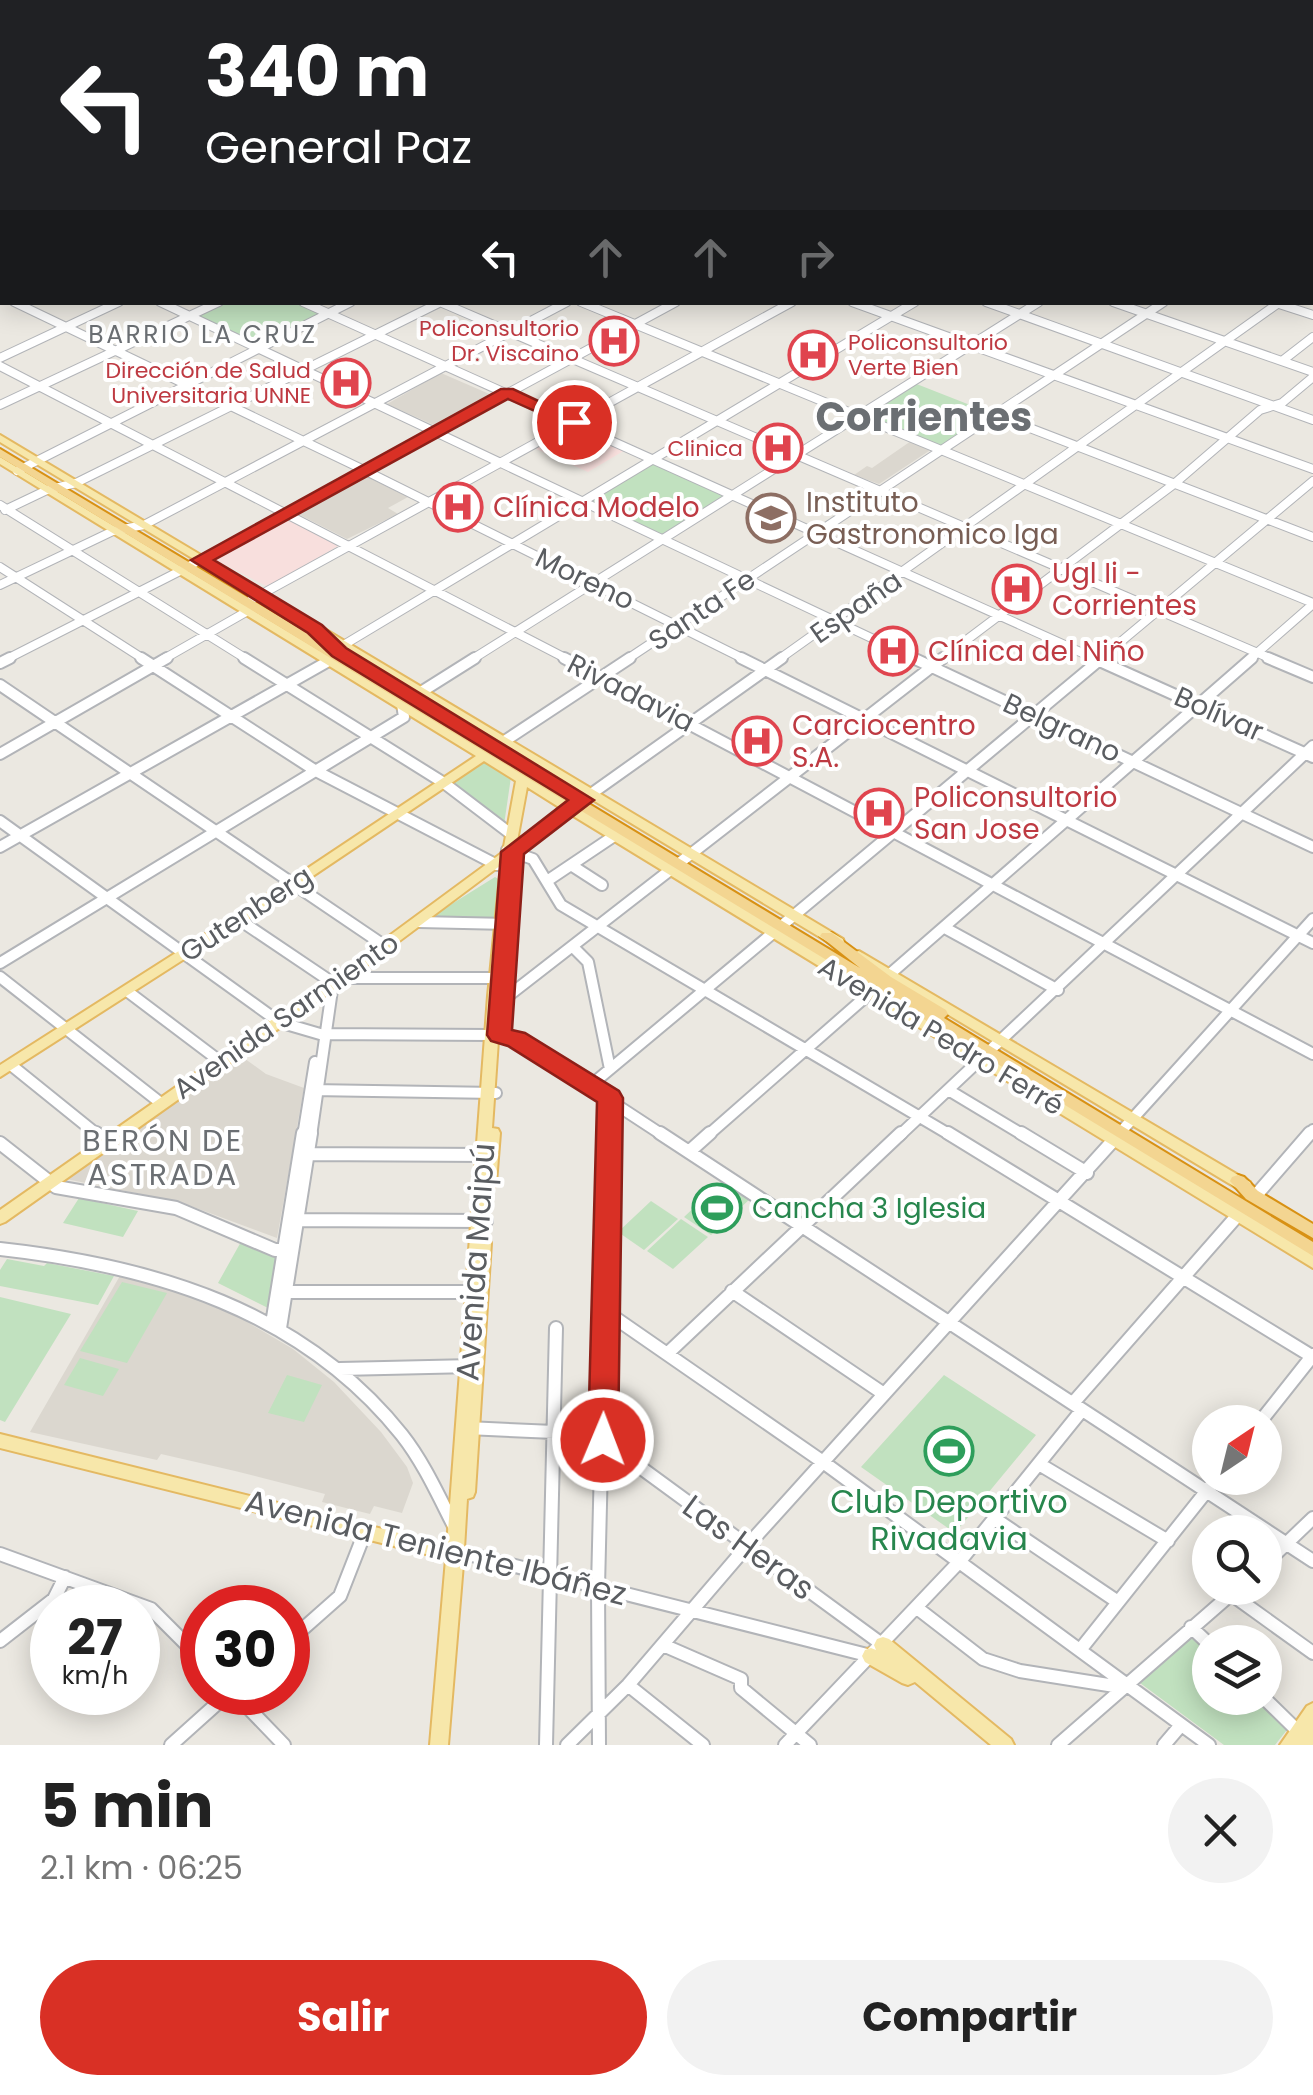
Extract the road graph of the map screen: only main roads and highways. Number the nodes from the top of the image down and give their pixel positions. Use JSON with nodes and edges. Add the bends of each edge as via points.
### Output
{"nodes":[{"id":1,"x":2,"y":450,"type":"edge"},
{"id":2,"x":28,"y":466,"type":"junction"},
{"id":3,"x":62,"y":487,"type":"junction"},
{"id":4,"x":128,"y":528,"type":"junction"},
{"id":5,"x":190,"y":565,"type":"junction"},
{"id":6,"x":250,"y":603,"type":"junction"},
{"id":7,"x":315,"y":629,"type":"joint"},
{"id":8,"x":336,"y":655,"type":"junction"},
{"id":9,"x":378,"y":684,"type":"joint"},
{"id":10,"x":410,"y":699,"type":"junction"},
{"id":11,"x":493,"y":749,"type":"junction"},
{"id":12,"x":522,"y":781,"type":"junction"},
{"id":13,"x":518,"y":799,"type":"junction"},
{"id":14,"x":580,"y":802,"type":"junction"},
{"id":15,"x":536,"y":834,"type":"junction"},
{"id":16,"x":506,"y":856,"type":"junction"},
{"id":17,"x":681,"y":863,"type":"junction"},
{"id":18,"x":784,"y":925,"type":"junction"},
{"id":19,"x":828,"y":936,"type":"joint"},
{"id":20,"x":820,"y":963,"type":"junction"},
{"id":21,"x":892,"y":979,"type":"junction"},
{"id":22,"x":934,"y":1022,"type":"junction"},
{"id":23,"x":992,"y":1052,"type":"junction"},
{"id":24,"x":5,"y":1069,"type":"edge"},
{"id":25,"x":1125,"y":1132,"type":"junction"},
{"id":26,"x":1238,"y":1182,"type":"junction"},
{"id":27,"x":0,"y":1218,"type":"edge"},
{"id":28,"x":1240,"y":1218,"type":"junction"},
{"id":29,"x":1313,"y":1232,"type":"edge"},
{"id":30,"x":1313,"y":1252,"type":"edge"},
{"id":31,"x":1313,"y":1262,"type":"edge"},
{"id":32,"x":467,"y":1428,"type":"junction"},
{"id":33,"x":0,"y":1442,"type":"edge"},
{"id":34,"x":460,"y":1555,"type":"junction"},
{"id":35,"x":1313,"y":1712,"type":"edge"},
{"id":36,"x":1304,"y":1740,"type":"edge"},
{"id":37,"x":440,"y":1743,"type":"edge"},
{"id":38,"x":993,"y":1745,"type":"edge"},
{"id":39,"x":1005,"y":1745,"type":"edge"}],
"edges":[{"from":1,"to":2,"type":"highway"},
{"from":1,"to":2,"type":"main road"},
{"from":2,"to":3,"type":"highway"},
{"from":2,"to":3,"type":"main road"},
{"from":3,"to":4,"type":"highway"},
{"from":3,"to":4,"type":"main road"},
{"from":4,"to":5,"type":"highway"},
{"from":4,"to":5,"type":"main road"},
{"from":5,"to":6,"type":"highway"},
{"from":6,"to":7,"type":"main road"},
{"from":6,"to":8,"type":"highway"},
{"from":7,"to":8,"type":"highway"},
{"from":8,"to":9,"type":"highway"},
{"from":8,"to":10,"type":"highway"},
{"from":9,"to":10,"type":"highway"},
{"from":10,"to":11,"type":"highway"},
{"from":11,"to":12,"type":"main road"},
{"from":11,"to":14,"type":"highway"},
{"from":11,"to":14,"type":"main road","via":[[545,767]]},
{"from":11,"to":24,"type":"main road","name":"Gutenberg"},
{"from":12,"to":13,"type":"main road","name":"Avenida Maipú"},
{"from":12,"to":14,"type":"main road"},
{"from":13,"to":15,"type":"main road","via":[[518,832]]},
{"from":13,"to":16,"type":"main road","name":"Avenida Maipú"},
{"from":14,"to":15,"type":"main road","name":"Avenida Sarmiento"},
{"from":14,"to":17,"type":"highway","name":"Avenida Pedro Ferré"},
{"from":14,"to":17,"type":"main road","name":"Avenida Pedro Ferré","via":[[614,836]]},
{"from":15,"to":16,"type":"main road","name":"Avenida Sarmiento"},
{"from":16,"to":27,"type":"main road","name":"Avenida Sarmiento"},
{"from":16,"to":32,"type":"main road","name":"Avenida Maipú"},
{"from":17,"to":18,"type":"highway","name":"Avenida Pedro Ferré"},
{"from":18,"to":19,"type":"main road","name":"Avenida Pedro Ferré"},
{"from":18,"to":20,"type":"main road","name":"Avenida Pedro Ferré"},
{"from":18,"to":21,"type":"highway","name":"Avenida Pedro Ferré"},
{"from":18,"to":22,"type":"highway","name":"Avenida Pedro Ferré"},
{"from":19,"to":21,"type":"highway"},
{"from":20,"to":22,"type":"highway"},
{"from":20,"to":23,"type":"main road","name":"Avenida Pedro Ferré"},
{"from":21,"to":23,"type":"highway","name":"Avenida Pedro Ferré"},
{"from":22,"to":23,"type":"highway","name":"Avenida Pedro Ferré"},
{"from":23,"to":25,"type":"highway","name":"Avenida Pedro Ferré"},
{"from":25,"to":26,"type":"main road","name":"Avenida Pedro Ferré"},
{"from":25,"to":28,"type":"main road","name":"Avenida Pedro Ferré"},
{"from":25,"to":29,"type":"highway","name":"Avenida Pedro Ferré"},
{"from":25,"to":30,"type":"highway","name":"Avenida Pedro Ferré"},
{"from":26,"to":29,"type":"main road","name":"Avenida Pedro Ferré"},
{"from":26,"to":29,"type":"highway"},
{"from":28,"to":30,"type":"highway"},
{"from":28,"to":31,"type":"main road","name":"Avenida Pedro Ferré"},
{"from":32,"to":34,"type":"main road","name":"Avenida Maipú"},
{"from":32,"to":34,"type":"main road","name":"Avenida Maipú"},
{"from":33,"to":34,"type":"main road","name":"Avenida Teniente Ibáñez"},
{"from":34,"to":37,"type":"main road","name":"Avenida Maipú"},
{"from":35,"to":36,"type":"main road"},
{"from":38,"to":39,"type":"main road","name":"Las Heras","via":[[877,1651]]}]}
